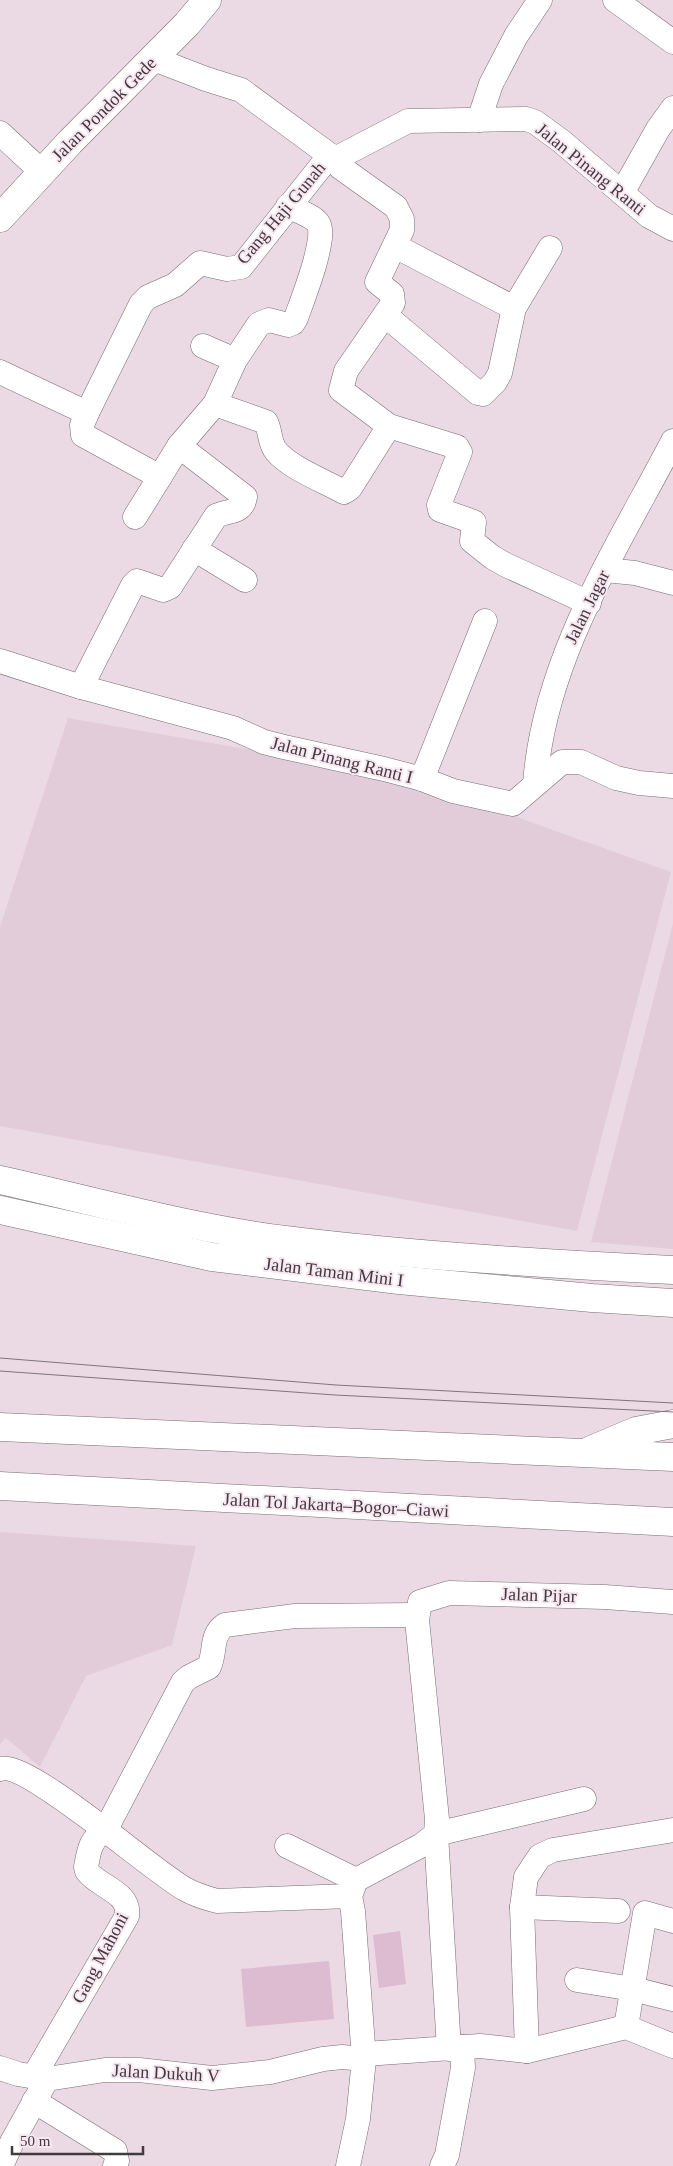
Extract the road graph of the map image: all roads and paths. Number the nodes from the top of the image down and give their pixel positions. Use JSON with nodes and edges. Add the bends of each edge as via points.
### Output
{"nodes":[{"id":1,"x":207,"y":0,"type":"edge"},
{"id":2,"x":540,"y":0,"type":"edge"},
{"id":3,"x":615,"y":0,"type":"edge"},
{"id":4,"x":673,"y":42,"type":"edge"},
{"id":5,"x":154,"y":58,"type":"junction"},
{"id":6,"x":673,"y":108,"type":"edge"},
{"id":7,"x":479,"y":120,"type":"junction"},
{"id":8,"x":0,"y":133,"type":"edge"},
{"id":9,"x":332,"y":157,"type":"junction"},
{"id":10,"x":42,"y":172,"type":"junction"},
{"id":11,"x":622,"y":193,"type":"junction"},
{"id":12,"x":288,"y":206,"type":"junction"},
{"id":13,"x":0,"y":218,"type":"edge"},
{"id":14,"x":673,"y":229,"type":"edge"},
{"id":15,"x":395,"y":246,"type":"junction"},
{"id":16,"x":550,"y":248,"type":"dead end"},
{"id":17,"x":514,"y":308,"type":"junction"},
{"id":18,"x":385,"y":315,"type":"junction"},
{"id":19,"x":203,"y":346,"type":"dead end"},
{"id":20,"x":235,"y":360,"type":"junction"},
{"id":21,"x":0,"y":372,"type":"edge"},
{"id":22,"x":215,"y":404,"type":"junction"},
{"id":23,"x":87,"y":413,"type":"junction"},
{"id":24,"x":389,"y":426,"type":"junction"},
{"id":25,"x":673,"y":441,"type":"edge"},
{"id":26,"x":179,"y":446,"type":"junction"},
{"id":27,"x":160,"y":477,"type":"junction"},
{"id":28,"x":135,"y":517,"type":"dead end"},
{"id":29,"x":194,"y":549,"type":"junction"},
{"id":30,"x":605,"y":570,"type":"junction"},
{"id":31,"x":245,"y":580,"type":"dead end"},
{"id":32,"x":673,"y":583,"type":"edge"},
{"id":33,"x":588,"y":603,"type":"junction"},
{"id":34,"x":486,"y":621,"type":"dead end"},
{"id":35,"x":0,"y":661,"type":"edge"},
{"id":36,"x":81,"y":687,"type":"junction"},
{"id":37,"x":422,"y":779,"type":"junction"},
{"id":38,"x":535,"y":784,"type":"junction"},
{"id":39,"x":673,"y":786,"type":"edge"},
{"id":40,"x":0,"y":1180,"type":"edge"},
{"id":41,"x":0,"y":1210,"type":"edge"},
{"id":42,"x":673,"y":1270,"type":"edge"},
{"id":43,"x":673,"y":1304,"type":"edge"},
{"id":44,"x":673,"y":1424,"type":"edge"},
{"id":45,"x":0,"y":1427,"type":"edge"},
{"id":46,"x":583,"y":1454,"type":"junction"},
{"id":47,"x":673,"y":1457,"type":"edge"},
{"id":48,"x":0,"y":1486,"type":"edge"},
{"id":49,"x":673,"y":1522,"type":"edge"},
{"id":50,"x":673,"y":1602,"type":"edge"},
{"id":51,"x":417,"y":1615,"type":"junction"},
{"id":52,"x":0,"y":1769,"type":"edge"},
{"id":53,"x":584,"y":1799,"type":"dead end"},
{"id":54,"x":673,"y":1830,"type":"edge"},
{"id":55,"x":105,"y":1831,"type":"junction"},
{"id":56,"x":436,"y":1834,"type":"junction"},
{"id":57,"x":287,"y":1846,"type":"dead end"},
{"id":58,"x":353,"y":1888,"type":"junction"},
{"id":59,"x":522,"y":1907,"type":"junction"},
{"id":60,"x":618,"y":1911,"type":"dead end"},
{"id":61,"x":673,"y":1921,"type":"edge"},
{"id":62,"x":577,"y":1980,"type":"dead end"},
{"id":63,"x":633,"y":1989,"type":"junction"},
{"id":64,"x":673,"y":1999,"type":"edge"},
{"id":65,"x":626,"y":2027,"type":"junction"},
{"id":66,"x":673,"y":2046,"type":"edge"},
{"id":67,"x":456,"y":2048,"type":"junction"},
{"id":68,"x":527,"y":2051,"type":"junction"},
{"id":69,"x":365,"y":2057,"type":"junction"},
{"id":70,"x":0,"y":2068,"type":"edge"},
{"id":71,"x":41,"y":2078,"type":"junction"},
{"id":72,"x":34,"y":2101,"type":"junction"},
{"id":73,"x":1,"y":2166,"type":"edge"},
{"id":74,"x":115,"y":2166,"type":"edge"},
{"id":75,"x":348,"y":2166,"type":"edge"},
{"id":76,"x":442,"y":2166,"type":"edge"}],
"edges":[{"from":1,"to":5,"type":"main road","name":"Jalan Pondok Gede"},
{"from":2,"to":7,"type":"street","via":[[516,36],[491,84]]},
{"from":3,"to":4,"type":"street"},
{"from":5,"to":9,"type":"street","via":[[241,90]]},
{"from":5,"to":10,"type":"main road","name":"Jalan Pondok Gede"},
{"from":6,"to":11,"type":"street"},
{"from":7,"to":9,"type":"street","name":"Jalan Pinang Ranti","via":[[408,121]]},
{"from":7,"to":11,"type":"street","name":"Jalan Pinang Ranti","via":[[526,118],[536,122]]},
{"from":8,"to":10,"type":"street"},
{"from":9,"to":12,"type":"street","name":"Gang Haji Gunah"},
{"from":9,"to":15,"type":"street","via":[[340,168],[396,207],[402,230]]},
{"from":10,"to":13,"type":"main road","name":"Jalan Pondok Gede"},
{"from":11,"to":14,"type":"street","name":"Jalan Pinang Ranti","via":[[649,216]]},
{"from":12,"to":20,"type":"street","via":[[318,222],[321,228],[321,242],[296,318],[288,325],[263,321]]},
{"from":12,"to":23,"type":"street","name":"Gang Haji Gunah","via":[[240,267],[227,270],[202,263],[175,285],[144,300]]},
{"from":15,"to":17,"type":"street"},
{"from":15,"to":18,"type":"street","via":[[377,282],[394,298]]},
{"from":16,"to":17,"type":"street"},
{"from":17,"to":18,"type":"street","via":[[500,373],[483,394]]},
{"from":18,"to":24,"type":"street","via":[[346,371],[341,390]]},
{"from":19,"to":20,"type":"street"},
{"from":20,"to":22,"type":"street"},
{"from":21,"to":23,"type":"street"},
{"from":22,"to":24,"type":"street","via":[[266,422],[276,452],[291,464],[344,492],[350,488]]},
{"from":22,"to":26,"type":"street"},
{"from":23,"to":27,"type":"street","via":[[82,425],[83,435]]},
{"from":24,"to":33,"type":"street","via":[[459,449],[439,508],[476,524],[473,543],[506,565]]},
{"from":25,"to":30,"type":"street","name":"Jalan Jagar"},
{"from":26,"to":27,"type":"street"},
{"from":26,"to":29,"type":"street","via":[[244,496],[241,506],[235,511],[216,516]]},
{"from":27,"to":28,"type":"street"},
{"from":29,"to":31,"type":"street"},
{"from":29,"to":36,"type":"street","via":[[167,590],[137,581],[133,585]]},
{"from":30,"to":32,"type":"street","via":[[635,573]]},
{"from":30,"to":33,"type":"street","name":"Jalan Jagar"},
{"from":33,"to":38,"type":"street","name":"Jalan Jagar","via":[[565,652],[545,716]]},
{"from":34,"to":37,"type":"street"},
{"from":35,"to":36,"type":"street","name":"Jalan Pinang Ranti I"},
{"from":36,"to":37,"type":"street","name":"Jalan Pinang Ranti I","via":[[233,728],[264,742]]},
{"from":37,"to":38,"type":"street","name":"Jalan Pinang Ranti I","via":[[453,791],[513,804]]},
{"from":38,"to":39,"type":"street","name":"Jalan Pinang Ranti I","via":[[562,762],[581,762],[616,778]]},
{"from":40,"to":42,"type":"main road","name":"Jalan Taman Mini I","via":[[199,1225],[283,1240],[502,1260]]},
{"from":41,"to":43,"type":"main road","name":"Jalan Taman Mini I","via":[[212,1257],[399,1280]]},
{"from":44,"to":46,"type":"main road","via":[[636,1431]]},
{"from":45,"to":46,"type":"main road"},
{"from":46,"to":47,"type":"main road"},
{"from":48,"to":49,"type":"main road","name":"Jalan Tol Jakarta–Bogor–Ciawi"},
{"from":50,"to":51,"type":"street","name":"Jalan Pijar","via":[[449,1593],[423,1599],[418,1604]]},
{"from":51,"to":55,"type":"street","via":[[295,1616],[221,1627],[215,1637],[209,1667],[184,1682]]},
{"from":51,"to":56,"type":"street"},
{"from":52,"to":55,"type":"street","via":[[4,1767],[22,1774]]},
{"from":53,"to":56,"type":"street"},
{"from":54,"to":59,"type":"street","via":[[553,1850],[540,1856],[526,1877]]},
{"from":55,"to":58,"type":"street","via":[[179,1886],[217,1901]]},
{"from":55,"to":71,"type":"street","name":"Gang Mahoni","via":[[92,1842],[87,1871],[126,1900],[127,1916]]},
{"from":56,"to":58,"type":"street"},
{"from":56,"to":67,"type":"street"},
{"from":57,"to":58,"type":"street"},
{"from":58,"to":69,"type":"street"},
{"from":59,"to":60,"type":"street"},
{"from":59,"to":68,"type":"street"},
{"from":61,"to":63,"type":"street","via":[[645,1912]]},
{"from":62,"to":63,"type":"street"},
{"from":63,"to":64,"type":"street"},
{"from":63,"to":65,"type":"street"},
{"from":65,"to":66,"type":"street"},
{"from":65,"to":68,"type":"street","name":"Jalan Dukuh V"},
{"from":67,"to":68,"type":"street","name":"Jalan Dukuh V","via":[[480,2046]]},
{"from":67,"to":69,"type":"street","name":"Jalan Dukuh V"},
{"from":67,"to":76,"type":"street","via":[[463,2068],[447,2155]]},
{"from":69,"to":71,"type":"street","name":"Jalan Dukuh V","via":[[323,2059],[270,2072],[212,2078],[139,2070],[105,2070]]},
{"from":69,"to":75,"type":"street","via":[[358,2119]]},
{"from":70,"to":71,"type":"street","name":"Jalan Dukuh V"},
{"from":71,"to":72,"type":"street"},
{"from":72,"to":73,"type":"street"},
{"from":72,"to":74,"type":"street","via":[[114,2152]]}]}
